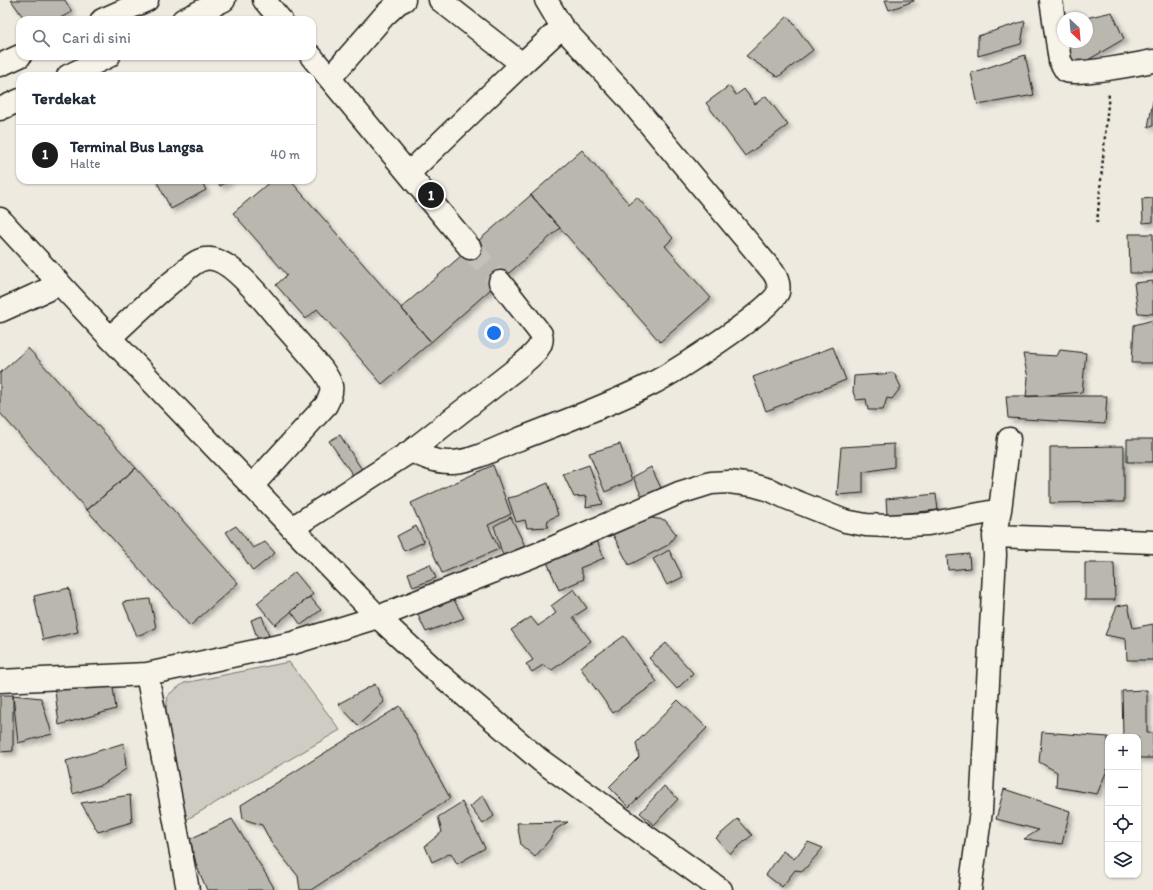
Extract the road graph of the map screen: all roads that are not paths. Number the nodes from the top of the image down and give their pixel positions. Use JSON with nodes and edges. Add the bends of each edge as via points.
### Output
{"nodes":[{"id":1,"x":147,"y":0,"type":"edge"},
{"id":2,"x":224,"y":0,"type":"edge"},
{"id":3,"x":264,"y":0,"type":"edge"},
{"id":4,"x":404,"y":0,"type":"edge"},
{"id":5,"x":440,"y":0,"type":"edge"},
{"id":6,"x":546,"y":0,"type":"edge"},
{"id":7,"x":1050,"y":0,"type":"edge"},
{"id":8,"x":111,"y":16,"type":"edge"},
{"id":9,"x":191,"y":16,"type":"edge"},
{"id":10,"x":277,"y":16,"type":"edge"},
{"id":11,"x":562,"y":28,"type":"junction"},
{"id":12,"x":16,"y":58,"type":"edge"},
{"id":13,"x":101,"y":60,"type":"edge"},
{"id":14,"x":314,"y":60,"type":"edge"},
{"id":15,"x":1153,"y":61,"type":"edge"},
{"id":16,"x":522,"y":64,"type":"junction"},
{"id":17,"x":0,"y":65,"type":"edge"},
{"id":18,"x":76,"y":72,"type":"edge"},
{"id":19,"x":330,"y":78,"type":"junction"},
{"id":20,"x":16,"y":102,"type":"edge"},
{"id":21,"x":0,"y":109,"type":"edge"},
{"id":22,"x":409,"y":173,"type":"junction"},
{"id":23,"x":0,"y":219,"type":"edge"},
{"id":24,"x":470,"y":248,"type":"tunnel mouth"},
{"id":25,"x":500,"y":282,"type":"tunnel mouth"},
{"id":26,"x":60,"y":284,"type":"junction"},
{"id":27,"x":0,"y":311,"type":"edge"},
{"id":28,"x":110,"y":338,"type":"junction"},
{"id":29,"x":1008,"y":440,"type":"dead end"},
{"id":30,"x":411,"y":452,"type":"junction"},
{"id":31,"x":252,"y":486,"type":"junction"},
{"id":32,"x":1000,"y":510,"type":"junction"},
{"id":33,"x":292,"y":528,"type":"junction"},
{"id":34,"x":994,"y":536,"type":"junction"},
{"id":35,"x":1153,"y":542,"type":"edge"},
{"id":36,"x":378,"y":617,"type":"junction"},
{"id":37,"x":147,"y":674,"type":"junction"},
{"id":38,"x":0,"y":681,"type":"edge"},
{"id":39,"x":188,"y":890,"type":"edge"},
{"id":40,"x":721,"y":890,"type":"edge"},
{"id":41,"x":970,"y":890,"type":"edge"}],
"edges":[{"from":1,"to":8,"type":"main road"},
{"from":2,"to":9,"type":"main road"},
{"from":3,"to":10,"type":"main road"},
{"from":4,"to":19,"type":"main road","via":[[384,16]]},
{"from":5,"to":16,"type":"main road"},
{"from":6,"to":11,"type":"main road"},
{"from":7,"to":15,"type":"main road","via":[[1063,69],[1074,72]]},
{"from":11,"to":16,"type":"main road"},
{"from":11,"to":30,"type":"main road","via":[[626,96],[772,272],[778,281],[778,292],[775,298],[742,326],[652,384],[475,457],[452,462],[436,461]]},
{"from":12,"to":17,"type":"main road"},
{"from":13,"to":18,"type":"main road"},
{"from":14,"to":19,"type":"main road"},
{"from":16,"to":22,"type":"main road"},
{"from":19,"to":22,"type":"main road"},
{"from":20,"to":21,"type":"main road"},
{"from":22,"to":24,"type":"main road"},
{"from":23,"to":26,"type":"main road"},
{"from":25,"to":30,"type":"main road","via":[[540,334],[540,346],[521,365]]},
{"from":26,"to":27,"type":"main road"},
{"from":26,"to":28,"type":"main road"},
{"from":28,"to":31,"type":"main road"},
{"from":28,"to":31,"type":"main road","via":[[153,298],[203,259],[210,258],[221,262],[256,292],[322,369],[329,379],[332,393],[326,405]]},
{"from":29,"to":32,"type":"main road"},
{"from":30,"to":33,"type":"main road"},
{"from":31,"to":33,"type":"main road"},
{"from":32,"to":34,"type":"main road"},
{"from":32,"to":36,"type":"main road","via":[[928,524],[866,525],[845,521],[764,488],[730,482],[711,483],[678,493],[543,552]]},
{"from":33,"to":36,"type":"main road"},
{"from":34,"to":35,"type":"main road"},
{"from":34,"to":41,"type":"main road","via":[[981,811]]},
{"from":36,"to":37,"type":"main road","via":[[293,643]]},
{"from":36,"to":40,"type":"main road","via":[[437,672],[540,760]]},
{"from":37,"to":38,"type":"main road"},
{"from":37,"to":39,"type":"main road"}]}
